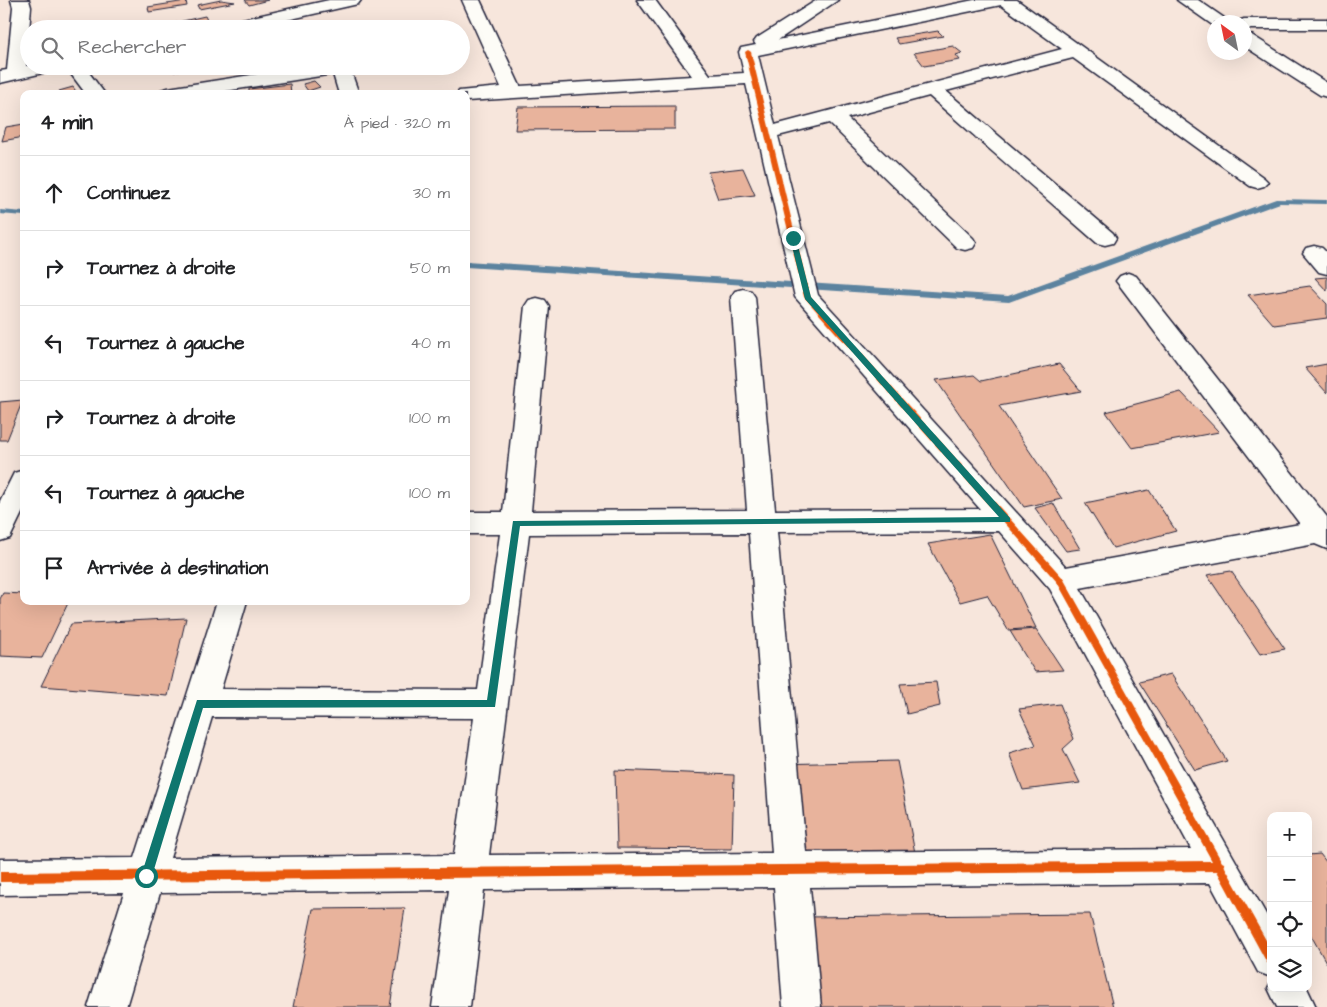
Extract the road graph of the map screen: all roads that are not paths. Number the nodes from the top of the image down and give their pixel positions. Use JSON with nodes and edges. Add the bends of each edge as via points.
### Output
{"nodes":[{"id":1,"x":20,"y":0,"type":"edge"},
{"id":2,"x":352,"y":0,"type":"edge"},
{"id":3,"x":471,"y":0,"type":"edge"},
{"id":4,"x":646,"y":0,"type":"edge"},
{"id":5,"x":829,"y":0,"type":"edge"},
{"id":6,"x":999,"y":0,"type":"edge"},
{"id":7,"x":1006,"y":0,"type":"edge"},
{"id":8,"x":1186,"y":0,"type":"edge"},
{"id":9,"x":319,"y":10,"type":"edge"},
{"id":10,"x":1210,"y":15,"type":"edge"},
{"id":11,"x":268,"y":20,"type":"edge"},
{"id":12,"x":1252,"y":24,"type":"edge"},
{"id":13,"x":1327,"y":24,"type":"edge"},
{"id":14,"x":1252,"y":43,"type":"edge"},
{"id":15,"x":1077,"y":51,"type":"junction"},
{"id":16,"x":748,"y":52,"type":"junction"},
{"id":17,"x":8,"y":75,"type":"edge"},
{"id":18,"x":81,"y":75,"type":"edge"},
{"id":19,"x":285,"y":75,"type":"edge"},
{"id":20,"x":343,"y":75,"type":"edge"},
{"id":21,"x":754,"y":78,"type":"junction"},
{"id":22,"x":705,"y":81,"type":"junction"},
{"id":23,"x":93,"y":90,"type":"edge"},
{"id":24,"x":193,"y":90,"type":"edge"},
{"id":25,"x":348,"y":90,"type":"edge"},
{"id":26,"x":933,"y":90,"type":"junction"},
{"id":27,"x":1327,"y":91,"type":"edge"},
{"id":28,"x":513,"y":92,"type":"junction"},
{"id":29,"x":470,"y":95,"type":"edge"},
{"id":30,"x":834,"y":116,"type":"junction"},
{"id":31,"x":767,"y":133,"type":"junction"},
{"id":32,"x":1257,"y":182,"type":"dead end"},
{"id":33,"x":1106,"y":238,"type":"dead end"},
{"id":34,"x":965,"y":243,"type":"dead end"},
{"id":35,"x":1128,"y":281,"type":"dead end"},
{"id":36,"x":743,"y":297,"type":"dead end"},
{"id":37,"x":537,"y":306,"type":"dead end"},
{"id":38,"x":20,"y":490,"type":"edge"},
{"id":39,"x":1007,"y":520,"type":"junction"},
{"id":40,"x":762,"y":521,"type":"junction"},
{"id":41,"x":470,"y":523,"type":"edge"},
{"id":42,"x":516,"y":523,"type":"junction"},
{"id":43,"x":6,"y":527,"type":"edge"},
{"id":44,"x":1325,"y":533,"type":"edge"},
{"id":45,"x":1060,"y":580,"type":"junction"},
{"id":46,"x":231,"y":605,"type":"edge"},
{"id":47,"x":200,"y":703,"type":"junction"},
{"id":48,"x":492,"y":704,"type":"junction"},
{"id":49,"x":1221,"y":866,"type":"junction"},
{"id":50,"x":791,"y":870,"type":"junction"},
{"id":51,"x":469,"y":873,"type":"junction"},
{"id":52,"x":146,"y":876,"type":"junction"},
{"id":53,"x":0,"y":877,"type":"edge"},
{"id":54,"x":1267,"y":952,"type":"edge"},
{"id":55,"x":1289,"y":992,"type":"edge"},
{"id":56,"x":107,"y":1007,"type":"edge"},
{"id":57,"x":451,"y":1007,"type":"edge"},
{"id":58,"x":802,"y":1007,"type":"edge"},
{"id":59,"x":1297,"y":1007,"type":"edge"}],
"edges":[{"from":1,"to":17,"type":"street","via":[[22,7]]},
{"from":2,"to":9,"type":"street"},
{"from":3,"to":28,"type":"street"},
{"from":4,"to":22,"type":"street"},
{"from":5,"to":16,"type":"street"},
{"from":6,"to":16,"type":"street"},
{"from":7,"to":15,"type":"street"},
{"from":8,"to":10,"type":"street"},
{"from":9,"to":11,"type":"street"},
{"from":12,"to":13,"type":"street"},
{"from":14,"to":27,"type":"street"},
{"from":15,"to":26,"type":"street"},
{"from":15,"to":32,"type":"street"},
{"from":16,"to":21,"type":"street"},
{"from":18,"to":23,"type":"street"},
{"from":19,"to":24,"type":"street"},
{"from":20,"to":25,"type":"street"},
{"from":21,"to":22,"type":"street"},
{"from":21,"to":31,"type":"street"},
{"from":22,"to":28,"type":"street"},
{"from":26,"to":30,"type":"street"},
{"from":26,"to":33,"type":"street"},
{"from":28,"to":29,"type":"street"},
{"from":30,"to":31,"type":"street"},
{"from":30,"to":34,"type":"street"},
{"from":31,"to":39,"type":"street","via":[[807,297]]},
{"from":35,"to":44,"type":"street"},
{"from":36,"to":40,"type":"street"},
{"from":37,"to":42,"type":"street"},
{"from":38,"to":43,"type":"street"},
{"from":39,"to":40,"type":"street"},
{"from":39,"to":45,"type":"street"},
{"from":40,"to":42,"type":"street"},
{"from":40,"to":50,"type":"street"},
{"from":41,"to":42,"type":"street"},
{"from":42,"to":48,"type":"street"},
{"from":44,"to":45,"type":"street"},
{"from":45,"to":49,"type":"street"},
{"from":46,"to":47,"type":"street"},
{"from":47,"to":48,"type":"street"},
{"from":47,"to":52,"type":"street"},
{"from":48,"to":51,"type":"street"},
{"from":49,"to":50,"type":"street"},
{"from":49,"to":54,"type":"street"},
{"from":50,"to":51,"type":"street"},
{"from":50,"to":58,"type":"street"},
{"from":51,"to":52,"type":"street"},
{"from":51,"to":57,"type":"street"},
{"from":52,"to":53,"type":"street"},
{"from":52,"to":56,"type":"street"},
{"from":55,"to":59,"type":"street"}]}
